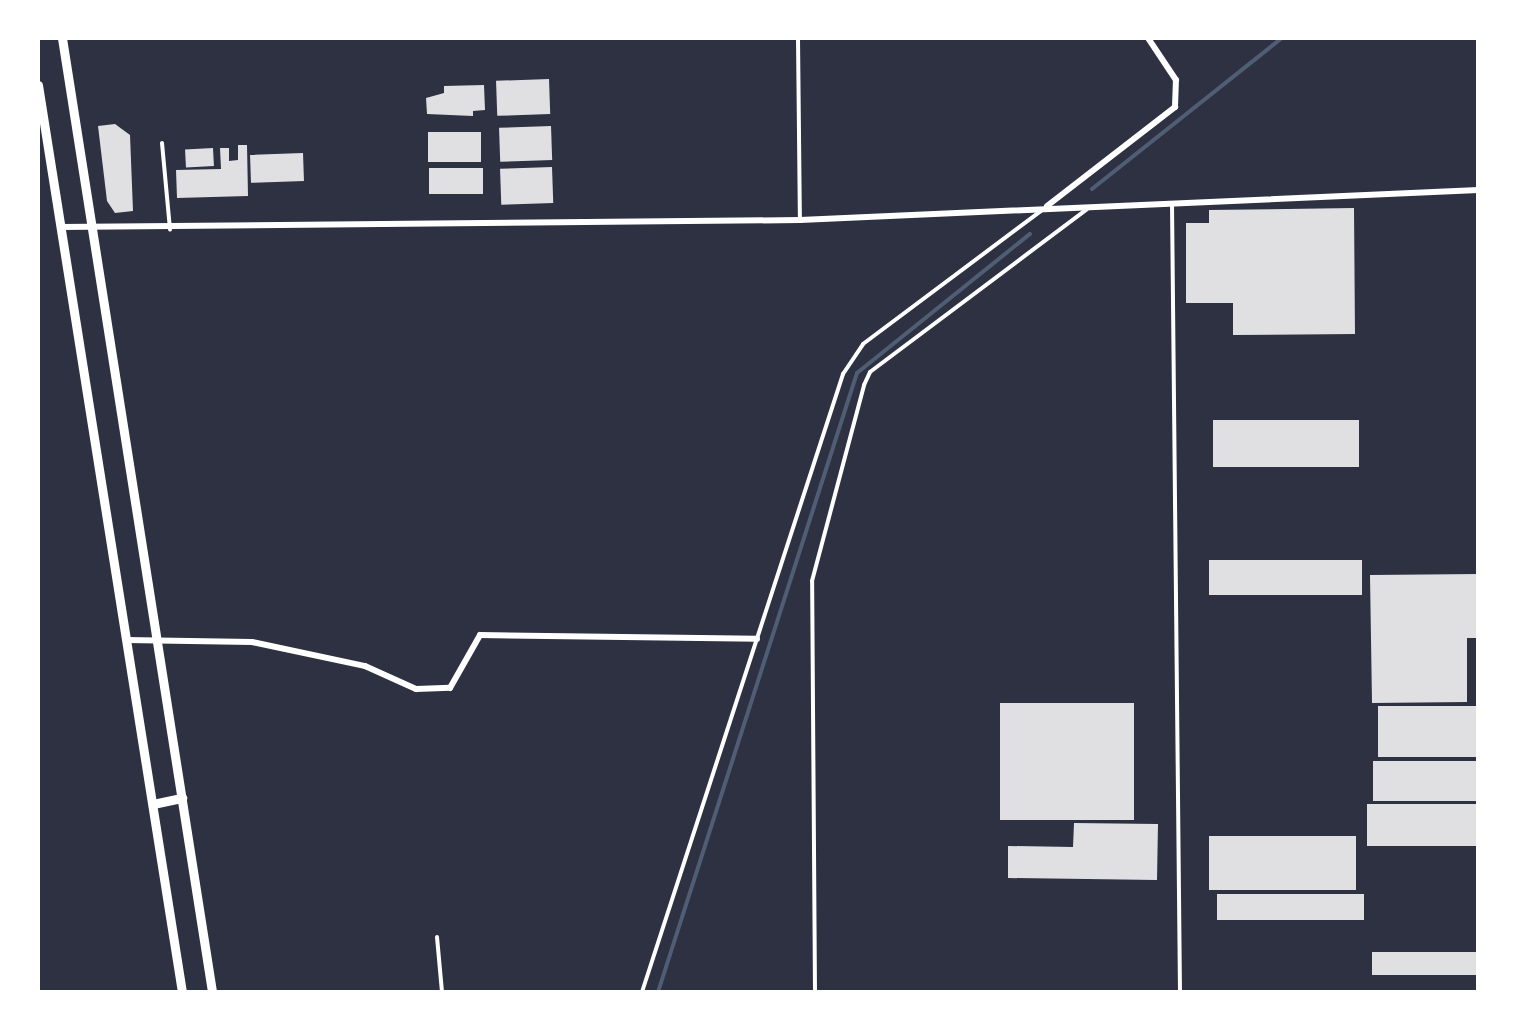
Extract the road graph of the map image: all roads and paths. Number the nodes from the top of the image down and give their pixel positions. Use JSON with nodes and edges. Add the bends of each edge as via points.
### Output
{"nodes":[{"id":1,"x":62,"y":38,"type":"edge"},
{"id":2,"x":798,"y":38,"type":"edge"},
{"id":3,"x":1148,"y":38,"type":"edge"},
{"id":4,"x":38,"y":85,"type":"edge"},
{"id":5,"x":162,"y":143,"type":"dead end"},
{"id":6,"x":1478,"y":190,"type":"edge"},
{"id":7,"x":1172,"y":202,"type":"junction"},
{"id":8,"x":1046,"y":206,"type":"junction"},
{"id":9,"x":1092,"y":206,"type":"junction"},
{"id":10,"x":800,"y":220,"type":"junction"},
{"id":11,"x":91,"y":225,"type":"junction"},
{"id":12,"x":60,"y":226,"type":"junction"},
{"id":13,"x":170,"y":230,"type":"junction"},
{"id":14,"x":757,"y":639,"type":"junction"},
{"id":15,"x":127,"y":640,"type":"junction"},
{"id":16,"x":157,"y":641,"type":"junction"},
{"id":17,"x":182,"y":798,"type":"junction"},
{"id":18,"x":153,"y":804,"type":"junction"},
{"id":19,"x":437,"y":937,"type":"dead end"},
{"id":20,"x":182,"y":992,"type":"edge"},
{"id":21,"x":212,"y":992,"type":"edge"},
{"id":22,"x":442,"y":992,"type":"edge"},
{"id":23,"x":642,"y":992,"type":"edge"},
{"id":24,"x":815,"y":992,"type":"edge"},
{"id":25,"x":1180,"y":992,"type":"edge"}],
"edges":[{"from":1,"to":11,"type":"street"},
{"from":2,"to":10,"type":"lane"},
{"from":3,"to":8,"type":"street","via":[[1176,80],[1175,107]]},
{"from":4,"to":12,"type":"street"},
{"from":5,"to":13,"type":"lane"},
{"from":6,"to":7,"type":"street"},
{"from":7,"to":9,"type":"street"},
{"from":7,"to":25,"type":"lane"},
{"from":8,"to":9,"type":"street"},
{"from":8,"to":10,"type":"street"},
{"from":8,"to":14,"type":"lane","via":[[850,360]]},
{"from":9,"to":24,"type":"lane","via":[[870,372],[864,385],[812,581]]},
{"from":10,"to":13,"type":"street"},
{"from":11,"to":12,"type":"street"},
{"from":11,"to":13,"type":"street"},
{"from":11,"to":16,"type":"street"},
{"from":12,"to":15,"type":"street"},
{"from":14,"to":16,"type":"street","via":[[480,636],[450,688],[416,689],[365,666],[252,642]]},
{"from":14,"to":23,"type":"lane"},
{"from":15,"to":16,"type":"street"},
{"from":15,"to":18,"type":"street"},
{"from":16,"to":17,"type":"street"},
{"from":17,"to":18,"type":"street"},
{"from":17,"to":21,"type":"street"},
{"from":18,"to":20,"type":"street"},
{"from":19,"to":22,"type":"lane"}]}
